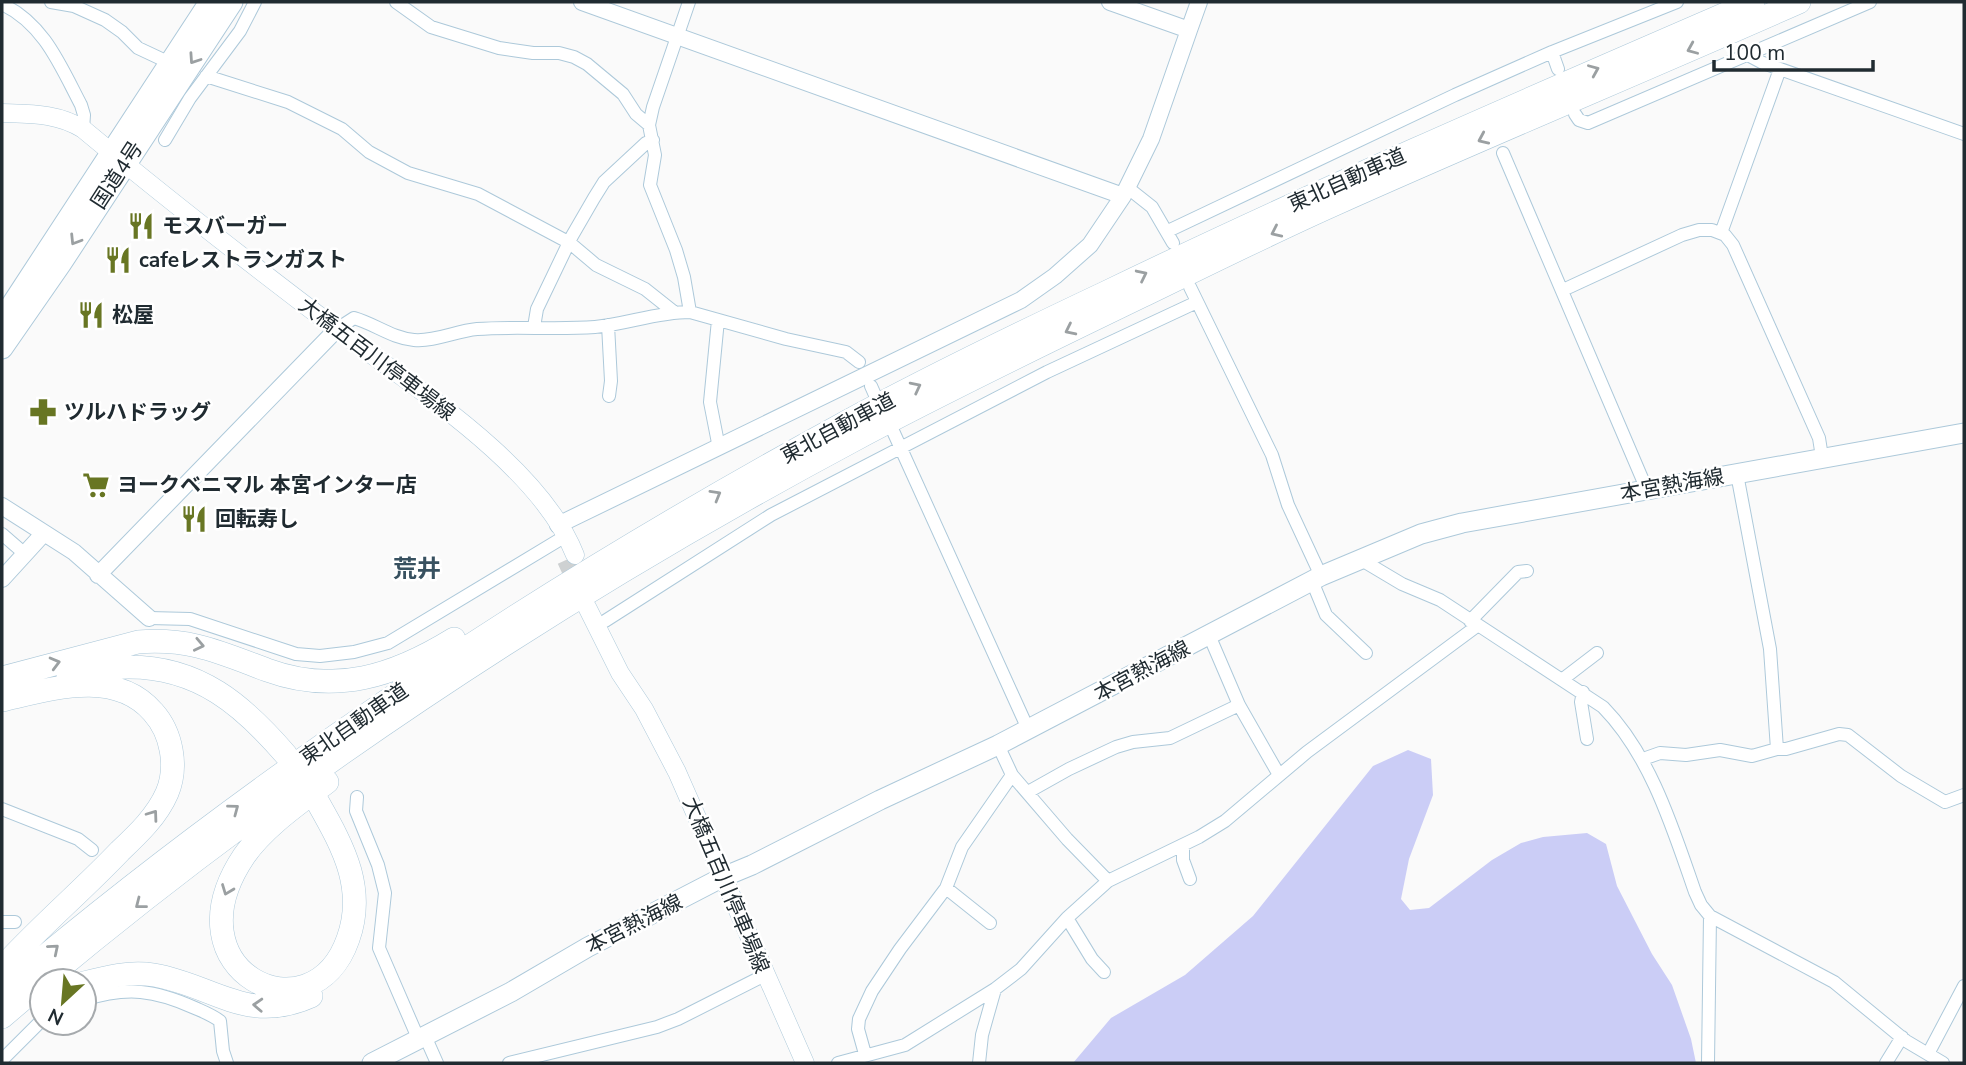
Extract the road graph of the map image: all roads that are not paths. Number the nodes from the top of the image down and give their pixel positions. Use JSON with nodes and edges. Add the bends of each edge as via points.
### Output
{"nodes":[{"id":1,"x":51,"y":2,"type":"edge"},
{"id":2,"x":210,"y":2,"type":"edge"},
{"id":3,"x":232,"y":2,"type":"edge"},
{"id":4,"x":255,"y":2,"type":"edge"},
{"id":5,"x":396,"y":2,"type":"edge"},
{"id":6,"x":582,"y":2,"type":"edge"},
{"id":7,"x":689,"y":2,"type":"edge"},
{"id":8,"x":1110,"y":2,"type":"edge"},
{"id":9,"x":1199,"y":2,"type":"edge"},
{"id":10,"x":1677,"y":2,"type":"edge"},
{"id":11,"x":1753,"y":2,"type":"edge"},
{"id":12,"x":1799,"y":2,"type":"edge"},
{"id":13,"x":1870,"y":2,"type":"edge"},
{"id":14,"x":2,"y":4,"type":"edge"},
{"id":15,"x":1189,"y":30,"type":"junction"},
{"id":16,"x":677,"y":36,"type":"junction"},
{"id":17,"x":1552,"y":52,"type":"junction"},
{"id":18,"x":1745,"y":54,"type":"junction"},
{"id":19,"x":170,"y":63,"type":"junction"},
{"id":20,"x":1780,"y":68,"type":"junction"},
{"id":21,"x":1558,"y":69,"type":"dead end"},
{"id":22,"x":206,"y":76,"type":"junction"},
{"id":23,"x":2,"y":113,"type":"edge"},
{"id":24,"x":1575,"y":114,"type":"dead end"},
{"id":25,"x":649,"y":125,"type":"junction"},
{"id":26,"x":83,"y":129,"type":"junction"},
{"id":27,"x":1964,"y":134,"type":"edge"},
{"id":28,"x":165,"y":139,"type":"dead end"},
{"id":29,"x":653,"y":140,"type":"junction"},
{"id":30,"x":1503,"y":153,"type":"dead end"},
{"id":31,"x":118,"y":157,"type":"junction"},
{"id":32,"x":1125,"y":192,"type":"junction"},
{"id":33,"x":1721,"y":233,"type":"junction"},
{"id":34,"x":570,"y":243,"type":"junction"},
{"id":35,"x":1190,"y":287,"type":"dead end"},
{"id":36,"x":1563,"y":290,"type":"junction"},
{"id":37,"x":1197,"y":302,"type":"junction"},
{"id":38,"x":674,"y":312,"type":"junction"},
{"id":39,"x":690,"y":312,"type":"junction"},
{"id":40,"x":2,"y":320,"type":"edge"},
{"id":41,"x":718,"y":320,"type":"junction"},
{"id":42,"x":608,"y":325,"type":"junction"},
{"id":43,"x":534,"y":327,"type":"junction"},
{"id":44,"x":337,"y":329,"type":"junction"},
{"id":45,"x":2,"y":348,"type":"edge"},
{"id":46,"x":859,"y":362,"type":"dead end"},
{"id":47,"x":609,"y":396,"type":"dead end"},
{"id":48,"x":892,"y":431,"type":"dead end"},
{"id":49,"x":1964,"y":433,"type":"edge"},
{"id":50,"x":719,"y":448,"type":"junction"},
{"id":51,"x":901,"y":449,"type":"junction"},
{"id":52,"x":1822,"y":457,"type":"junction"},
{"id":53,"x":1737,"y":474,"type":"junction"},
{"id":54,"x":1647,"y":490,"type":"junction"},
{"id":55,"x":2,"y":506,"type":"edge"},
{"id":56,"x":657,"y":530,"type":"junction"},
{"id":57,"x":44,"y":533,"type":"junction"},
{"id":58,"x":559,"y":533,"type":"junction"},
{"id":59,"x":2,"y":534,"type":"edge"},
{"id":60,"x":25,"y":554,"type":"junction"},
{"id":61,"x":571,"y":558,"type":"tunnel mouth"},
{"id":62,"x":1360,"y":559,"type":"junction"},
{"id":63,"x":1527,"y":571,"type":"dead end"},
{"id":64,"x":98,"y":575,"type":"junction"},
{"id":65,"x":2,"y":579,"type":"edge"},
{"id":66,"x":1317,"y":579,"type":"junction"},
{"id":67,"x":149,"y":618,"type":"joint"},
{"id":68,"x":605,"y":621,"type":"junction"},
{"id":69,"x":1474,"y":624,"type":"junction"},
{"id":70,"x":1209,"y":635,"type":"junction"},
{"id":71,"x":108,"y":650,"type":"junction"},
{"id":72,"x":494,"y":650,"type":"junction"},
{"id":73,"x":1366,"y":653,"type":"dead end"},
{"id":74,"x":1597,"y":653,"type":"dead end"},
{"id":75,"x":2,"y":678,"type":"edge"},
{"id":76,"x":1563,"y":679,"type":"junction"},
{"id":77,"x":55,"y":688,"type":"junction"},
{"id":78,"x":1583,"y":692,"type":"junction"},
{"id":79,"x":2,"y":699,"type":"edge"},
{"id":80,"x":1239,"y":705,"type":"junction"},
{"id":81,"x":644,"y":709,"type":"junction"},
{"id":82,"x":1028,"y":729,"type":"junction"},
{"id":83,"x":1587,"y":739,"type":"dead end"},
{"id":84,"x":998,"y":745,"type":"junction"},
{"id":85,"x":1777,"y":749,"type":"junction"},
{"id":86,"x":1643,"y":759,"type":"junction"},
{"id":87,"x":1012,"y":775,"type":"junction"},
{"id":88,"x":1279,"y":775,"type":"junction"},
{"id":89,"x":1028,"y":792,"type":"junction"},
{"id":90,"x":1964,"y":795,"type":"edge"},
{"id":91,"x":357,"y":797,"type":"dead end"},
{"id":92,"x":2,"y":809,"type":"edge"},
{"id":93,"x":1183,"y":845,"type":"junction"},
{"id":94,"x":92,"y":850,"type":"dead end"},
{"id":95,"x":723,"y":877,"type":"junction"},
{"id":96,"x":1190,"y":879,"type":"dead end"},
{"id":97,"x":1108,"y":881,"type":"junction"},
{"id":98,"x":946,"y":888,"type":"junction"},
{"id":99,"x":1710,"y":916,"type":"junction"},
{"id":100,"x":1067,"y":918,"type":"junction"},
{"id":101,"x":990,"y":923,"type":"dead end"},
{"id":102,"x":61,"y":967,"type":"edge"},
{"id":103,"x":2,"y":968,"type":"edge"},
{"id":104,"x":1104,"y":972,"type":"dead end"},
{"id":105,"x":765,"y":975,"type":"junction"},
{"id":106,"x":98,"y":980,"type":"edge"},
{"id":107,"x":1964,"y":986,"type":"edge"},
{"id":108,"x":995,"y":989,"type":"junction"},
{"id":109,"x":2,"y":992,"type":"edge"},
{"id":110,"x":28,"y":995,"type":"edge"},
{"id":111,"x":98,"y":995,"type":"edge"},
{"id":112,"x":28,"y":1013,"type":"edge"},
{"id":113,"x":2,"y":1017,"type":"edge"},
{"id":114,"x":2,"y":1031,"type":"edge"},
{"id":115,"x":28,"y":1034,"type":"edge"},
{"id":116,"x":421,"y":1037,"type":"junction"},
{"id":117,"x":1902,"y":1037,"type":"junction"},
{"id":118,"x":865,"y":1054,"type":"junction"},
{"id":119,"x":1928,"y":1054,"type":"junction"},
{"id":120,"x":2,"y":1060,"type":"edge"},
{"id":121,"x":227,"y":1063,"type":"edge"},
{"id":122,"x":372,"y":1063,"type":"edge"},
{"id":123,"x":437,"y":1063,"type":"edge"},
{"id":124,"x":509,"y":1063,"type":"edge"},
{"id":125,"x":805,"y":1063,"type":"edge"},
{"id":126,"x":838,"y":1063,"type":"edge"},
{"id":127,"x":979,"y":1063,"type":"edge"},
{"id":128,"x":1708,"y":1063,"type":"edge"},
{"id":129,"x":1885,"y":1063,"type":"edge"},
{"id":130,"x":1943,"y":1063,"type":"edge"}],
"edges":[{"from":1,"to":19,"type":"street","via":[[105,20],[138,48]]},
{"from":2,"to":19,"type":"highway","name":"国道4号"},
{"from":3,"to":31,"type":"highway","name":"国道4号","one_way":true},
{"from":4,"to":22,"type":"street","via":[[240,31]]},
{"from":5,"to":25,"type":"street","via":[[423,23],[499,48],[574,57],[623,94]]},
{"from":6,"to":16,"type":"street"},
{"from":7,"to":16,"type":"street"},
{"from":8,"to":15,"type":"street"},
{"from":9,"to":15,"type":"street"},
{"from":10,"to":17,"type":"street"},
{"from":56,"to":11,"type":"highway","name":"東北自動車道","one_way":true,"via":[[846,422],[1074,308],[1319,192]]},
{"from":12,"to":72,"type":"highway","name":"東北自動車道","one_way":true,"via":[[1330,207],[1018,355],[739,503]]},
{"from":13,"to":18,"type":"street"},
{"from":14,"to":26,"type":"street","via":[[26,19],[47,41],[80,105]]},
{"from":15,"to":32,"type":"street","via":[[1151,139]]},
{"from":16,"to":25,"type":"street"},
{"from":16,"to":32,"type":"street"},
{"from":17,"to":21,"type":"street"},
{"from":17,"to":32,"type":"street","via":[[1455,95],[1170,237],[1152,207]]},
{"from":18,"to":20,"type":"street"},
{"from":18,"to":24,"type":"street","via":[[1588,123]]},
{"from":19,"to":31,"type":"highway","name":"国道4号"},
{"from":20,"to":27,"type":"street"},
{"from":20,"to":33,"type":"street"},
{"from":22,"to":28,"type":"street"},
{"from":22,"to":34,"type":"street","via":[[288,102],[342,129],[386,162],[478,194]]},
{"from":23,"to":26,"type":"main road","name":"大橋五百川停車場線","via":[[45,114]]},
{"from":25,"to":29,"type":"street"},
{"from":26,"to":31,"type":"main road","name":"大橋五百川停車場線"},
{"from":29,"to":34,"type":"street","via":[[604,182]]},
{"from":29,"to":39,"type":"street","via":[[650,186],[676,250]]},
{"from":30,"to":36,"type":"street"},
{"from":31,"to":40,"type":"highway","name":"国道4号"},
{"from":31,"to":44,"type":"main road","name":"大橋五百川停車場線"},
{"from":31,"to":45,"type":"highway","name":"国道4号","one_way":true,"via":[[61,262]]},
{"from":32,"to":50,"type":"street","via":[[1090,245],[1021,300]]},
{"from":33,"to":36,"type":"street","via":[[1699,230],[1682,235]]},
{"from":33,"to":52,"type":"street","via":[[1733,245],[1748,275],[1819,438]]},
{"from":34,"to":38,"type":"street","via":[[596,265],[645,289]]},
{"from":34,"to":43,"type":"street","via":[[537,309]]},
{"from":35,"to":37,"type":"street"},
{"from":36,"to":54,"type":"street"},
{"from":37,"to":51,"type":"street","via":[[1047,372]]},
{"from":37,"to":66,"type":"street","via":[[1272,455]]},
{"from":38,"to":39,"type":"street"},
{"from":38,"to":42,"type":"street"},
{"from":39,"to":41,"type":"street"},
{"from":41,"to":46,"type":"street","via":[[846,352]]},
{"from":41,"to":50,"type":"street","via":[[710,402]]},
{"from":42,"to":43,"type":"street"},
{"from":42,"to":47,"type":"street"},
{"from":43,"to":44,"type":"street","via":[[457,331],[424,340],[401,338],[354,318]]},
{"from":44,"to":58,"type":"main road","name":"大橋五百川停車場線","via":[[488,445],[538,494]]},
{"from":44,"to":64,"type":"street"},
{"from":48,"to":51,"type":"street"},
{"from":49,"to":52,"type":"main road","name":"本宮熱海線"},
{"from":50,"to":58,"type":"street"},
{"from":51,"to":68,"type":"street","via":[[771,515]]},
{"from":51,"to":82,"type":"street"},
{"from":52,"to":53,"type":"main road","name":"本宮熱海線"},
{"from":53,"to":54,"type":"main road","name":"本宮熱海線"},
{"from":53,"to":85,"type":"street","via":[[1770,649]]},
{"from":54,"to":62,"type":"main road","name":"本宮熱海線","via":[[1449,526]]},
{"from":55,"to":57,"type":"street"},
{"from":71,"to":56,"type":"highway","one_way":true,"via":[[146,641],[194,644],[295,678],[358,680],[408,664],[549,583]]},
{"from":109,"to":56,"type":"highway","name":"東北自動車道","one_way":true,"via":[[179,850],[398,692]]},
{"from":57,"to":60,"type":"street"},
{"from":57,"to":64,"type":"street","via":[[74,551]]},
{"from":58,"to":61,"type":"main road","name":"大橋五百川停車場線","via":[[569,538]]},
{"from":58,"to":67,"type":"street","via":[[388,643],[354,652],[296,654],[190,619]]},
{"from":59,"to":60,"type":"street"},
{"from":60,"to":65,"type":"street"},
{"from":62,"to":66,"type":"main road","name":"本宮熱海線"},
{"from":62,"to":69,"type":"street","via":[[1440,600]]},
{"from":63,"to":69,"type":"street","via":[[1518,572]]},
{"from":64,"to":67,"type":"street"},
{"from":66,"to":70,"type":"main road","name":"本宮熱海線"},
{"from":66,"to":73,"type":"street","via":[[1326,614]]},
{"from":68,"to":81,"type":"main road","name":"大橋五百川停車場線"},
{"from":68,"to":81,"type":"main road","name":"大橋五百川停車場線","via":[[591,605],[620,673]]},
{"from":69,"to":76,"type":"street"},
{"from":69,"to":88,"type":"street"},
{"from":70,"to":80,"type":"street"},
{"from":70,"to":82,"type":"main road","name":"本宮熱海線"},
{"from":75,"to":71,"type":"highway","one_way":true},
{"from":71,"to":77,"type":"highway","via":[[176,660],[230,686],[256,706],[291,752],[224,696],[173,671],[105,668],[81,673]]},
{"from":72,"to":102,"type":"highway","name":"東北自動車道","one_way":true,"via":[[262,810]]},
{"from":72,"to":106,"type":"highway","one_way":true,"via":[[307,797],[246,854],[224,897],[222,934],[228,954],[244,974],[267,986],[293,988],[317,979],[335,963],[347,943],[355,903],[350,872],[321,795],[357,853],[367,908],[356,951],[331,983],[297,1001],[258,1006],[231,1002],[153,975]]},
{"from":74,"to":76,"type":"street"},
{"from":76,"to":78,"type":"street"},
{"from":77,"to":79,"type":"highway"},
{"from":103,"to":77,"type":"highway","one_way":true,"via":[[145,826],[162,803],[172,775],[170,743],[163,726],[143,702],[100,686]]},
{"from":78,"to":83,"type":"street"},
{"from":78,"to":86,"type":"street","via":[[1618,723]]},
{"from":80,"to":88,"type":"street"},
{"from":80,"to":89,"type":"street","via":[[1171,738],[1116,747]]},
{"from":81,"to":95,"type":"main road","name":"大橋五百川停車場線"},
{"from":82,"to":84,"type":"main road","name":"本宮熱海線"},
{"from":84,"to":87,"type":"street"},
{"from":84,"to":95,"type":"main road","name":"本宮熱海線"},
{"from":85,"to":86,"type":"street","via":[[1752,756],[1720,750],[1660,753]]},
{"from":85,"to":90,"type":"street","via":[[1843,734],[1945,802]]},
{"from":86,"to":99,"type":"street","via":[[1695,892]]},
{"from":87,"to":89,"type":"street"},
{"from":87,"to":98,"type":"street","via":[[962,847]]},
{"from":88,"to":93,"type":"street","via":[[1225,821]]},
{"from":89,"to":97,"type":"street"},
{"from":91,"to":116,"type":"street","via":[[356,811],[385,893],[379,948]]},
{"from":92,"to":94,"type":"street","via":[[78,839]]},
{"from":93,"to":96,"type":"street"},
{"from":93,"to":97,"type":"street"},
{"from":95,"to":105,"type":"main road","name":"大橋五百川停車場線"},
{"from":95,"to":116,"type":"main road","name":"本宮熱海線"},
{"from":97,"to":100,"type":"street"},
{"from":98,"to":101,"type":"street"},
{"from":98,"to":118,"type":"street","via":[[872,990],[858,1028]]},
{"from":99,"to":117,"type":"street","via":[[1834,982]]},
{"from":99,"to":128,"type":"street"},
{"from":100,"to":104,"type":"street"},
{"from":100,"to":108,"type":"street","via":[[1021,969]]},
{"from":105,"to":124,"type":"street","via":[[657,1027]]},
{"from":105,"to":125,"type":"main road","name":"大橋五百川停車場線"},
{"from":107,"to":119,"type":"street"},
{"from":108,"to":118,"type":"street","via":[[905,1045]]},
{"from":108,"to":127,"type":"street"},
{"from":110,"to":113,"type":"highway","name":"東北自動車道"},
{"from":111,"to":121,"type":"street","via":[[156,993],[220,1021]]},
{"from":112,"to":114,"type":"highway"},
{"from":115,"to":120,"type":"street"},
{"from":116,"to":122,"type":"main road","name":"本宮熱海線"},
{"from":116,"to":123,"type":"street"},
{"from":117,"to":119,"type":"street"},
{"from":117,"to":129,"type":"street"},
{"from":118,"to":126,"type":"street"},
{"from":119,"to":130,"type":"street"}]}
